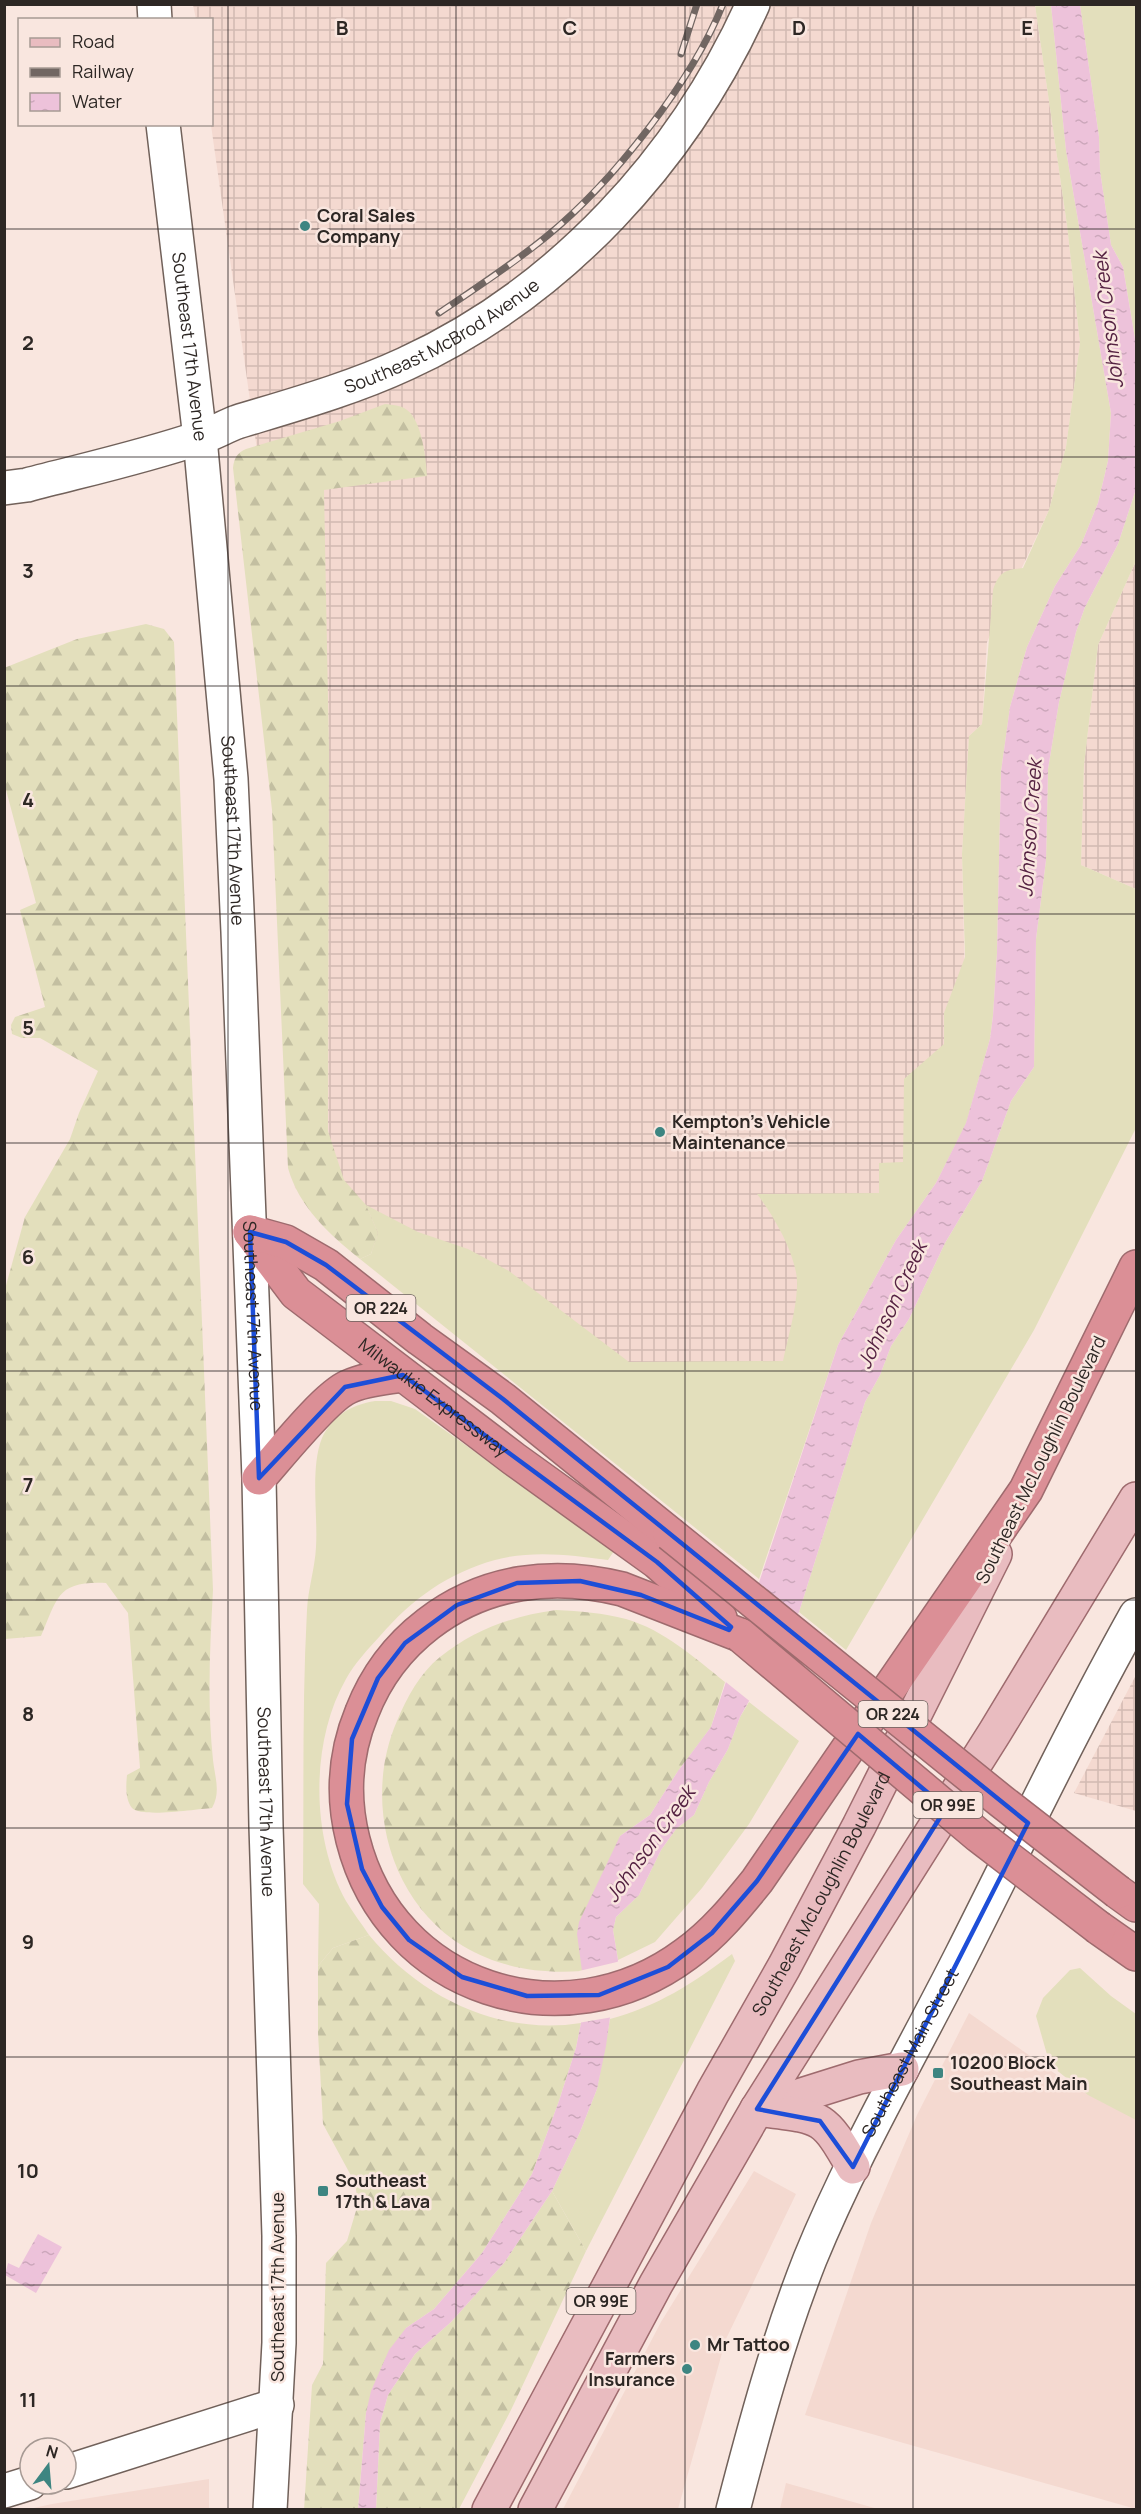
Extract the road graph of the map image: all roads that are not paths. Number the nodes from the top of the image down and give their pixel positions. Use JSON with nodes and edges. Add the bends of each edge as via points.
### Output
{"nodes":[{"id":1,"x":753,"y":4,"type":"edge"},
{"id":2,"x":163,"y":126,"type":"edge"},
{"id":3,"x":200,"y":438,"type":"junction"},
{"id":4,"x":4,"y":488,"type":"edge"},
{"id":5,"x":250,"y":1232,"type":"junction"},
{"id":6,"x":1137,"y":1267,"type":"edge"},
{"id":7,"x":403,"y":1375,"type":"junction"},
{"id":8,"x":259,"y":1478,"type":"junction"},
{"id":9,"x":1026,"y":1490,"type":"junction"},
{"id":10,"x":1137,"y":1499,"type":"edge"},
{"id":11,"x":663,"y":1548,"type":"junction"},
{"id":12,"x":1137,"y":1616,"type":"edge"},
{"id":13,"x":740,"y":1635,"type":"junction"},
{"id":14,"x":1127,"y":1898,"type":"edge"},
{"id":15,"x":1137,"y":1954,"type":"edge"},
{"id":16,"x":902,"y":2069,"type":"junction"},
{"id":17,"x":757,"y":2109,"type":"junction"},
{"id":18,"x":853,"y":2167,"type":"junction"},
{"id":19,"x":277,"y":2405,"type":"junction"},
{"id":20,"x":78,"y":2468,"type":"edge"},
{"id":21,"x":270,"y":2510,"type":"edge"},
{"id":22,"x":489,"y":2510,"type":"edge"},
{"id":23,"x":535,"y":2510,"type":"edge"},
{"id":24,"x":733,"y":2510,"type":"edge"}],
"edges":[{"from":1,"to":3,"type":"main road","name":"Southeast McBrod Avenue","via":[[702,102],[662,157],[591,236],[530,287],[493,314],[406,364]]},
{"from":2,"to":3,"type":"main road","name":"Southeast 17th Avenue"},
{"from":3,"to":4,"type":"main road","name":"Southeast McBrod Avenue"},
{"from":3,"to":5,"type":"main road","name":"Southeast 17th Avenue","via":[[231,779]]},
{"from":5,"to":7,"type":"highway","name":"Milwaukie Expressway","number":"OR 224","via":[[296,1293]]},
{"from":5,"to":8,"type":"main road","name":"Southeast 17th Avenue"},
{"from":5,"to":11,"type":"highway","name":"Milwaukie Expressway","number":"OR 224","via":[[286,1242],[326,1265],[503,1399]]},
{"from":6,"to":9,"type":"highway","name":"Southeast McLoughlin Boulevard","number":"OR 99E"},
{"from":7,"to":8,"type":"highway","via":[[366,1380],[345,1388]]},
{"from":7,"to":11,"type":"highway","name":"Milwaukie Expressway","number":"OR 224"},
{"from":8,"to":19,"type":"main road","name":"Southeast 17th Avenue","via":[[279,2236]]},
{"from":9,"to":13,"type":"highway","via":[[757,1881],[712,1933],[687,1954],[645,1978],[599,1995],[550,1999],[502,1991],[462,1977],[426,1955],[395,1924],[372,1889],[355,1848],[347,1804],[349,1760],[359,1719],[378,1678],[405,1643],[439,1616],[477,1596],[517,1583],[559,1579],[601,1584],[641,1595]]},
{"from":9,"to":22,"type":"main road","name":"Southeast McLoughlin Boulevard","number":"OR 99E","via":[[860,1826]]},
{"from":10,"to":17,"type":"main road","number":"OR 99E"},
{"from":11,"to":13,"type":"highway","name":"Milwaukie Expressway","number":"OR 224"},
{"from":11,"to":14,"type":"highway","name":"Milwaukie Expressway","number":"OR 224","bridge":true},
{"from":12,"to":16,"type":"main road","name":"Southeast Main Street"},
{"from":13,"to":15,"type":"highway","name":"Milwaukie Expressway","number":"OR 224","bridge":true,"via":[[979,1836]]},
{"from":16,"to":17,"type":"main road","via":[[860,2077]]},
{"from":16,"to":18,"type":"main road","name":"Southeast Main Street"},
{"from":17,"to":18,"type":"main road","via":[[805,2115],[820,2121],[833,2133]]},
{"from":17,"to":23,"type":"main road","number":"OR 99E","via":[[650,2295]]},
{"from":18,"to":24,"type":"main road","name":"Southeast Main Street","via":[[797,2294]]},
{"from":19,"to":20,"type":"main road"},
{"from":19,"to":21,"type":"main road","name":"Southeast 17th Avenue"}]}
